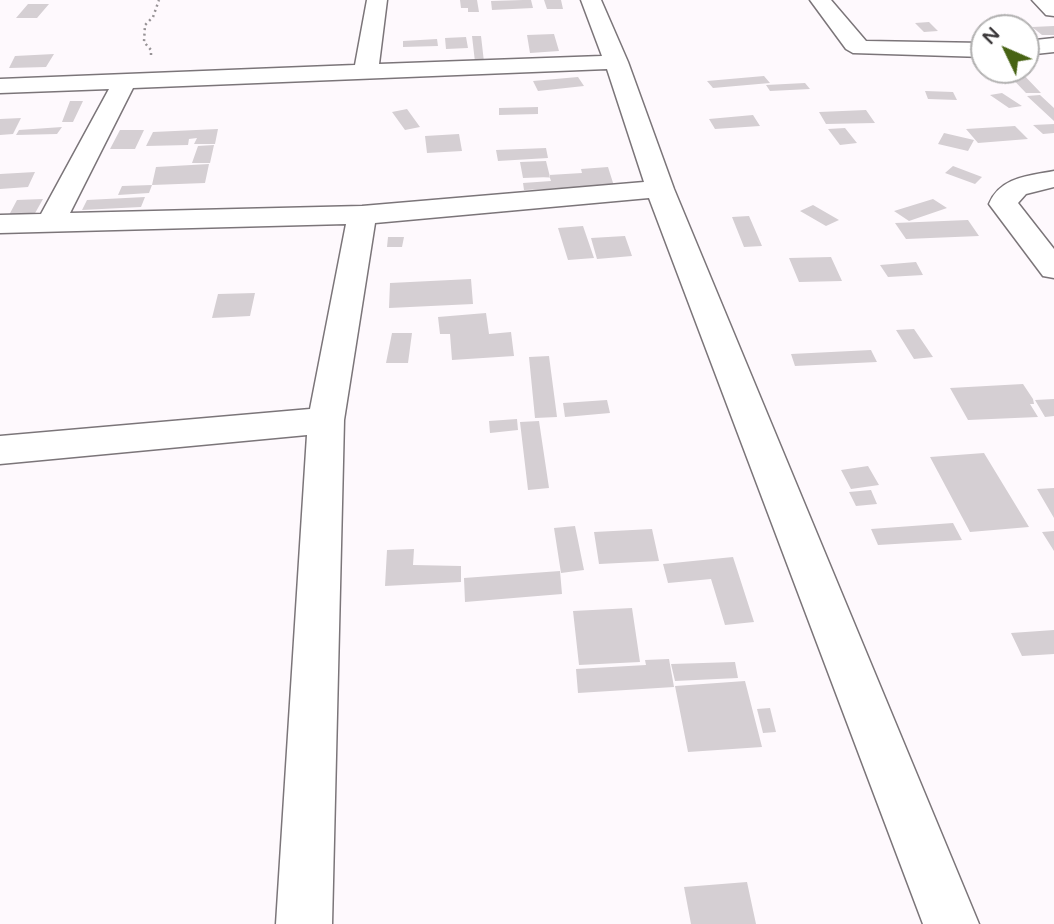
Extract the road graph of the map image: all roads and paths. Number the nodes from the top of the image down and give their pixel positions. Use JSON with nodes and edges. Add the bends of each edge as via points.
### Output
{"nodes":[{"id":1,"x":159,"y":0,"type":"edge"},
{"id":2,"x":377,"y":0,"type":"edge"},
{"id":3,"x":591,"y":0,"type":"edge"},
{"id":4,"x":820,"y":0,"type":"edge"},
{"id":5,"x":1042,"y":0,"type":"edge"},
{"id":6,"x":1054,"y":10,"type":"edge"},
{"id":7,"x":970,"y":50,"type":"edge"},
{"id":8,"x":616,"y":62,"type":"junction"},
{"id":9,"x":366,"y":71,"type":"junction"},
{"id":10,"x":151,"y":82,"type":"junction"},
{"id":11,"x":124,"y":83,"type":"junction"},
{"id":12,"x":0,"y":86,"type":"edge"},
{"id":13,"x":1054,"y":179,"type":"edge"},
{"id":14,"x":660,"y":189,"type":"junction"},
{"id":15,"x":362,"y":215,"type":"junction"},
{"id":16,"x":51,"y":222,"type":"junction"},
{"id":17,"x":0,"y":224,"type":"edge"},
{"id":18,"x":1054,"y":268,"type":"edge"},
{"id":19,"x":326,"y":420,"type":"junction"},
{"id":20,"x":0,"y":450,"type":"edge"},
{"id":21,"x":304,"y":924,"type":"edge"},
{"id":22,"x":951,"y":924,"type":"edge"}],
"edges":[{"from":1,"to":10,"type":"path","via":[[145,25]]},
{"from":2,"to":9,"type":"street"},
{"from":3,"to":8,"type":"street"},
{"from":4,"to":7,"type":"street","via":[[860,48]]},
{"from":5,"to":6,"type":"street"},
{"from":8,"to":9,"type":"street"},
{"from":8,"to":14,"type":"street"},
{"from":9,"to":10,"type":"street"},
{"from":10,"to":11,"type":"street"},
{"from":11,"to":12,"type":"street"},
{"from":11,"to":16,"type":"street"},
{"from":13,"to":18,"type":"street","via":[[1012,190],[1003,204]]},
{"from":14,"to":15,"type":"street"},
{"from":14,"to":22,"type":"street"},
{"from":15,"to":16,"type":"street"},
{"from":15,"to":19,"type":"street"},
{"from":16,"to":17,"type":"street"},
{"from":19,"to":20,"type":"street"},
{"from":19,"to":21,"type":"street"}]}
